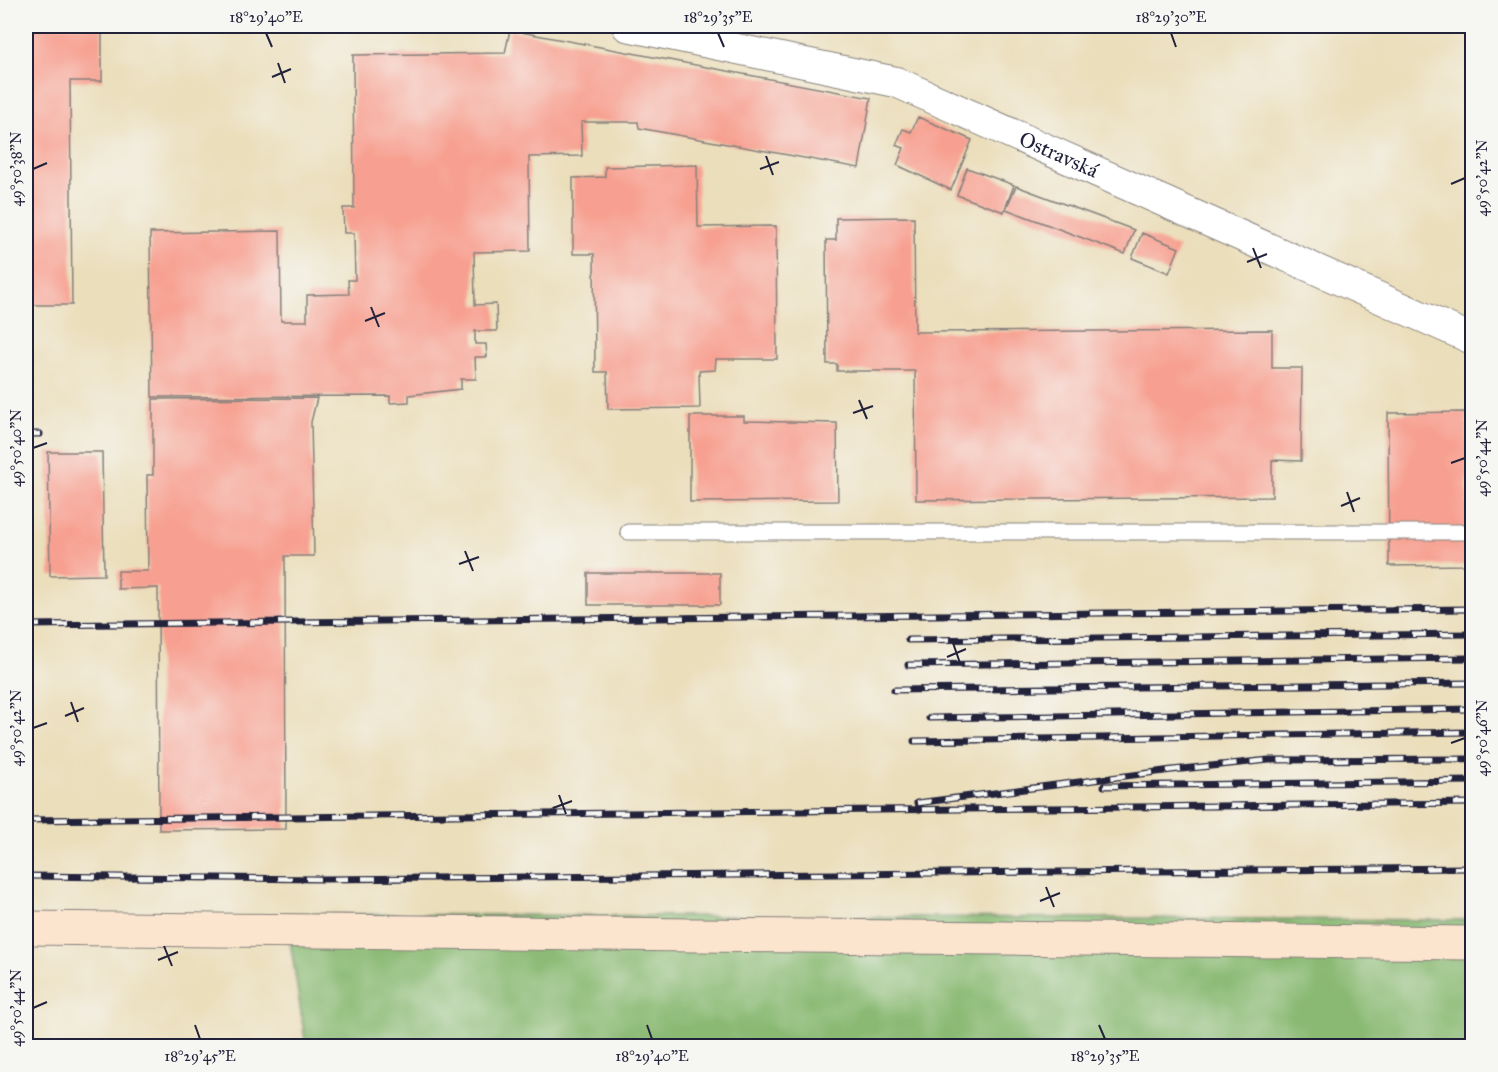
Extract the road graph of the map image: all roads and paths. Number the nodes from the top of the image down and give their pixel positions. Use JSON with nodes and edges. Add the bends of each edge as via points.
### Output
{"nodes":[{"id":1,"x":627,"y":26,"type":"edge"},
{"id":2,"x":1473,"y":339,"type":"edge"},
{"id":3,"x":628,"y":532,"type":"dead end"},
{"id":4,"x":1473,"y":532,"type":"edge"},
{"id":5,"x":26,"y":928,"type":"edge"},
{"id":6,"x":1473,"y":943,"type":"edge"}],
"edges":[{"from":1,"to":2,"type":"street","name":"Ostravská","via":[[896,82]]},
{"from":3,"to":4,"type":"lane"},
{"from":5,"to":6,"type":"street"}]}
